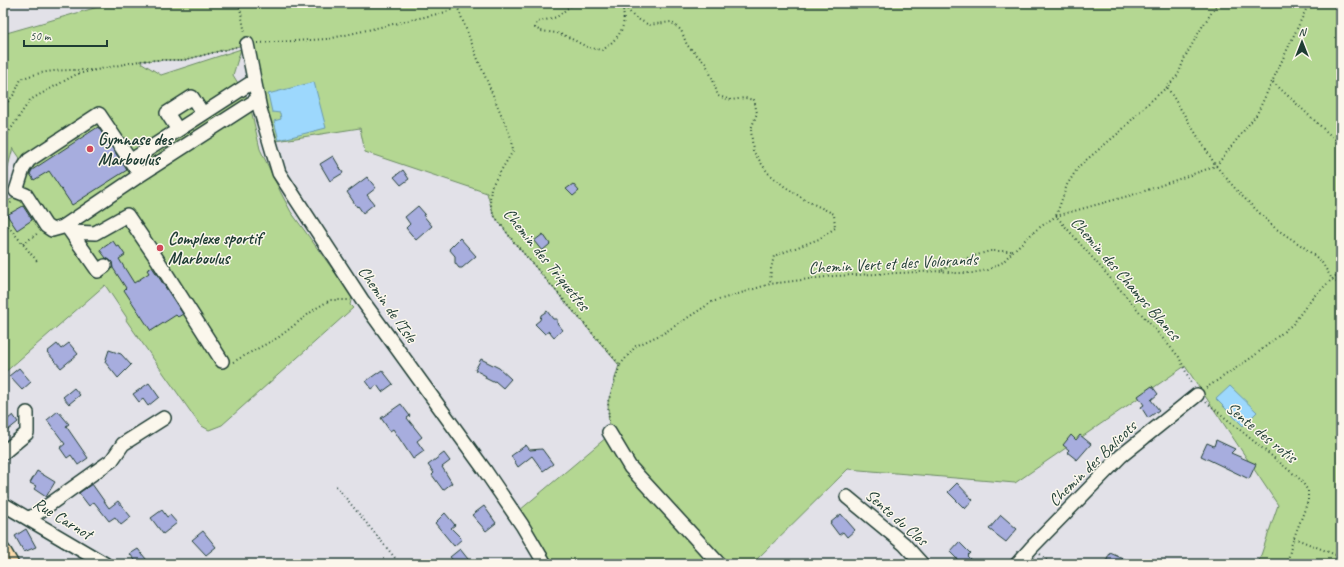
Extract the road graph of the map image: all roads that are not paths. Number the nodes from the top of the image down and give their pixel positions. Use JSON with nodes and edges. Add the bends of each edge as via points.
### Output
{"nodes":[{"id":1,"x":247,"y":44,"type":"road end"},
{"id":2,"x":254,"y":80,"type":"junction"},
{"id":3,"x":258,"y":99,"type":"junction"},
{"id":4,"x":203,"y":114,"type":"junction"},
{"id":5,"x":178,"y":130,"type":"junction"},
{"id":6,"x":130,"y":161,"type":"junction"},
{"id":7,"x":140,"y":175,"type":"junction"},
{"id":8,"x":69,"y":229,"type":"junction"},
{"id":9,"x":105,"y":266,"type":"dead end"},
{"id":10,"x":222,"y":361,"type":"road end"},
{"id":11,"x":1197,"y":395,"type":"road end"},
{"id":12,"x":27,"y":413,"type":"dead end"},
{"id":13,"x":164,"y":418,"type":"dead end"},
{"id":14,"x":609,"y":432,"type":"road end"},
{"id":15,"x":3,"y":453,"type":"edge"},
{"id":16,"x":847,"y":497,"type":"dead end"},
{"id":17,"x":3,"y":504,"type":"edge"},
{"id":18,"x":29,"y":519,"type":"junction"},
{"id":19,"x":3,"y":552,"type":"edge"},
{"id":20,"x":10,"y":564,"type":"edge"},
{"id":21,"x":105,"y":564,"type":"edge"},
{"id":22,"x":545,"y":564,"type":"edge"},
{"id":23,"x":719,"y":564,"type":"edge"},
{"id":24,"x":922,"y":564,"type":"edge"},
{"id":25,"x":1017,"y":564,"type":"edge"}],
"edges":[{"from":1,"to":2,"type":"street","name":"Chemin de l’Isle"},
{"from":2,"to":3,"type":"street","name":"Chemin de l’Isle"},
{"from":2,"to":4,"type":"street"},
{"from":3,"to":7,"type":"street"},
{"from":3,"to":22,"type":"street","name":"Chemin de l’Isle","via":[[279,173],[362,300],[484,469]]},
{"from":4,"to":5,"type":"street"},
{"from":4,"to":5,"type":"street","via":[[192,97],[167,113]]},
{"from":5,"to":6,"type":"street"},
{"from":6,"to":7,"type":"street"},
{"from":6,"to":8,"type":"street","via":[[98,114],[29,160],[23,169],[16,191],[26,195],[46,226],[52,230]]},
{"from":7,"to":8,"type":"street"},
{"from":8,"to":9,"type":"street","via":[[98,271]]},
{"from":8,"to":10,"type":"street","via":[[95,233],[126,215]]},
{"from":11,"to":25,"type":"street","name":"Chemin des Balicots","via":[[1121,456]]},
{"from":12,"to":15,"type":"street","via":[[28,433]]},
{"from":13,"to":18,"type":"street","via":[[123,444],[112,460]]},
{"from":14,"to":23,"type":"street","via":[[630,467]]},
{"from":16,"to":24,"type":"street","name":"Sente du Clos","via":[[904,544]]},
{"from":17,"to":18,"type":"street","name":"Rue Carnot"},
{"from":18,"to":21,"type":"street","name":"Rue Carnot"},
{"from":19,"to":20,"type":"main road"}]}
